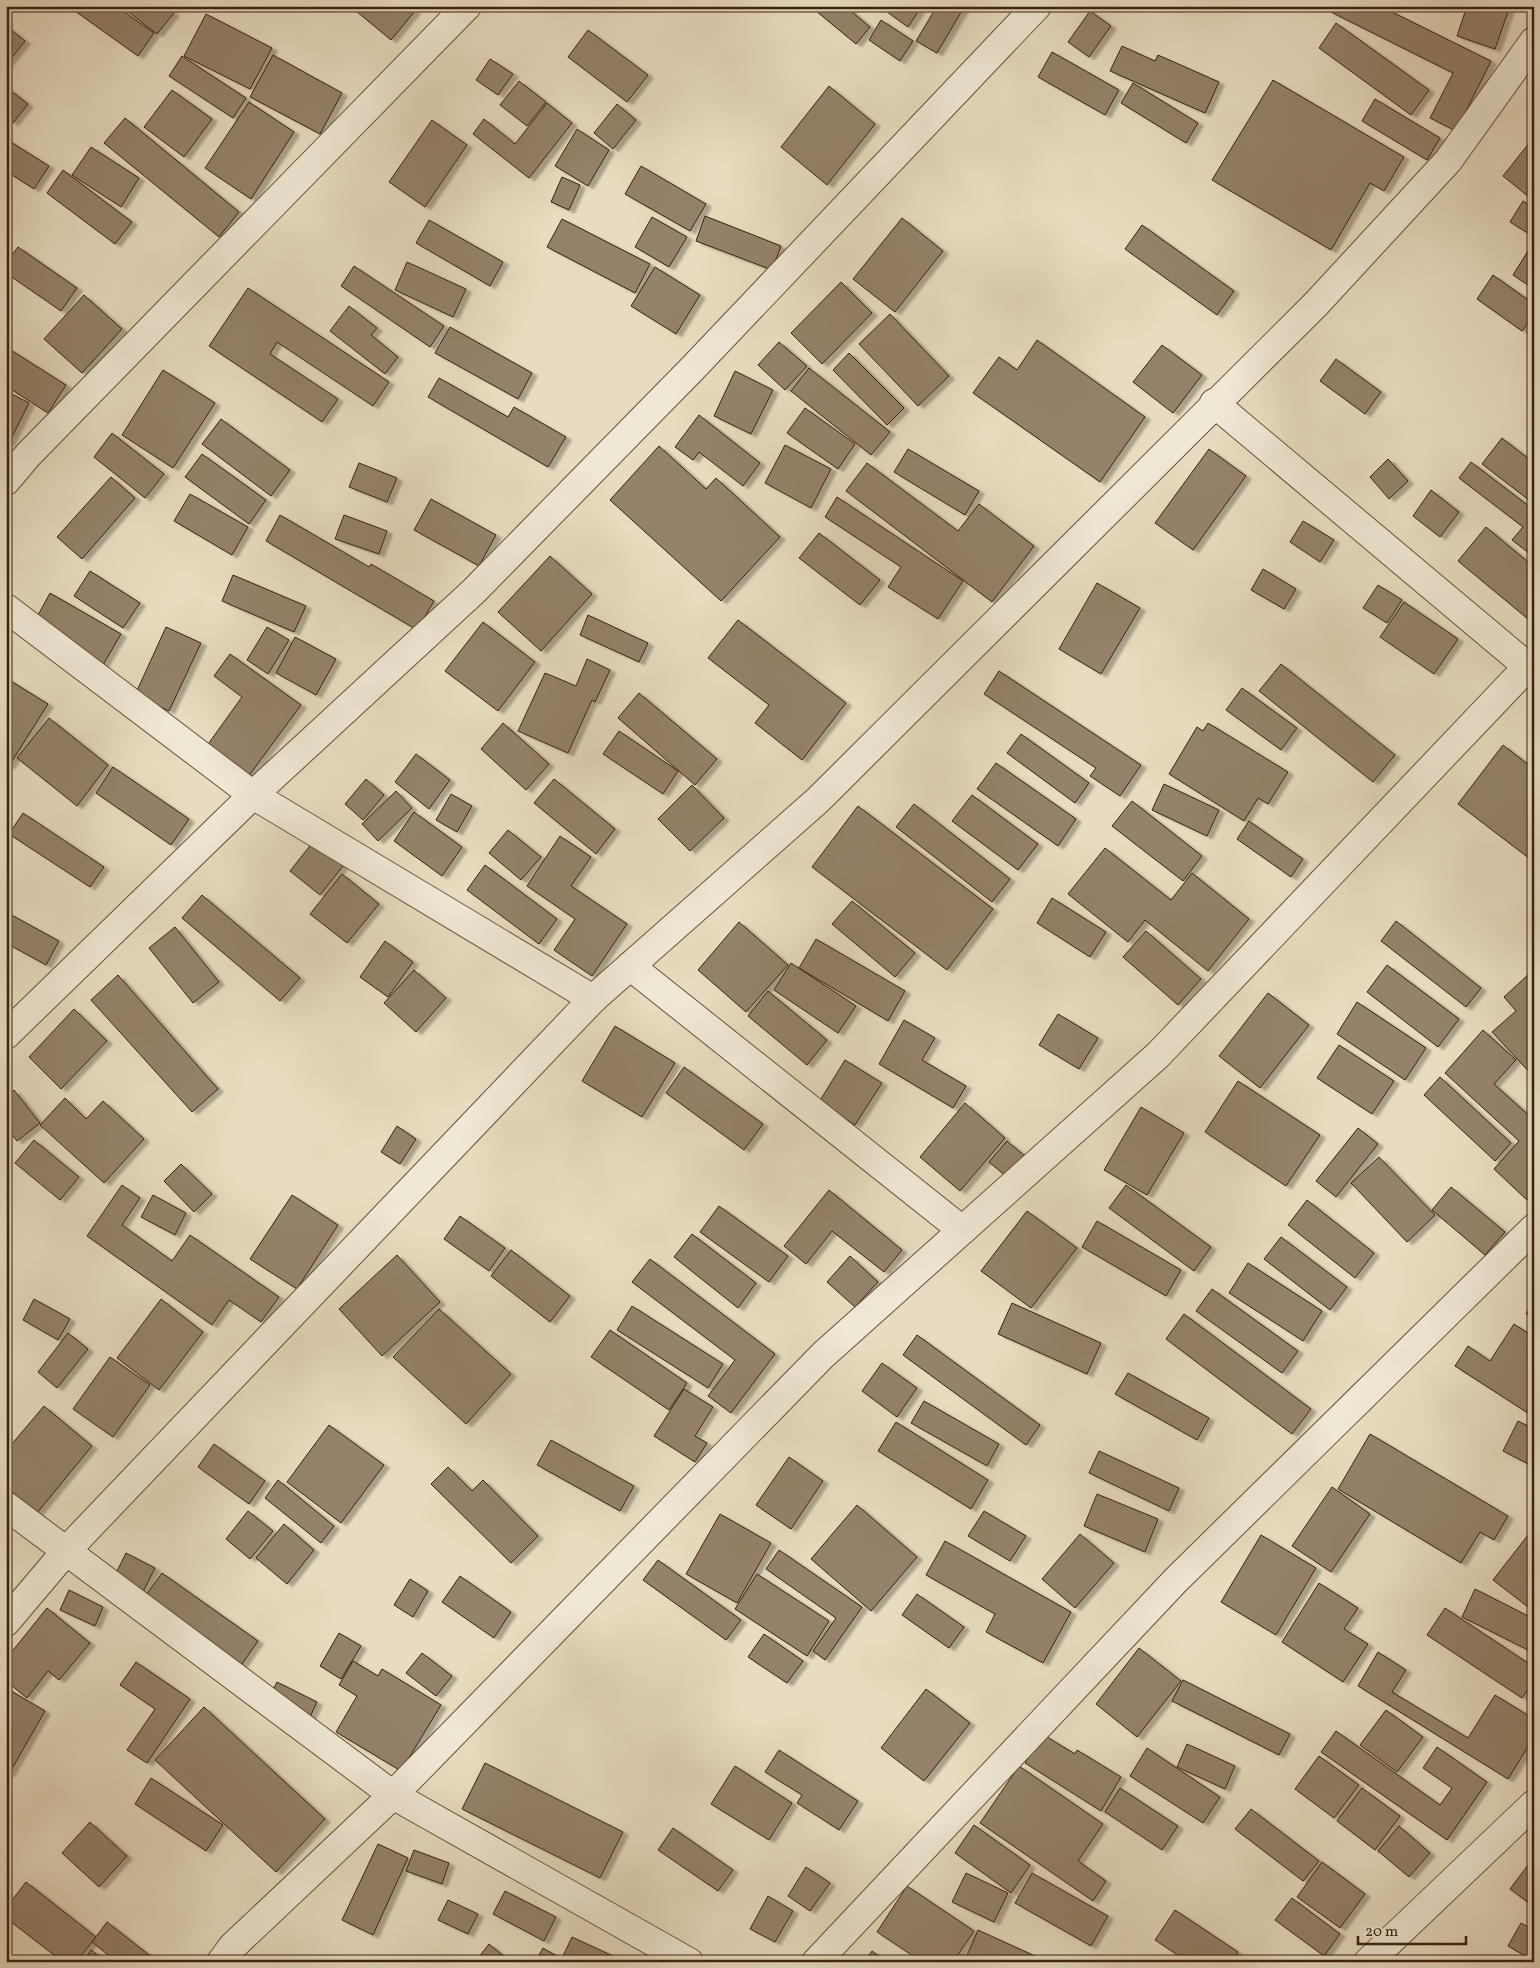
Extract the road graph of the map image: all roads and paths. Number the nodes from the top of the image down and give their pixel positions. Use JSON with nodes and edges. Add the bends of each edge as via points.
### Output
{"nodes":[{"id":1,"x":468,"y":6,"type":"edge"},
{"id":2,"x":1037,"y":6,"type":"edge"},
{"id":3,"x":1534,"y":42,"type":"edge"},
{"id":4,"x":1214,"y":403,"type":"junction"},
{"id":5,"x":6,"y":481,"type":"edge"},
{"id":6,"x":6,"y":608,"type":"edge"},
{"id":7,"x":1530,"y":663,"type":"edge"},
{"id":8,"x":253,"y":795,"type":"junction"},
{"id":9,"x":630,"y":966,"type":"junction"},
{"id":10,"x":593,"y":999,"type":"junction"},
{"id":11,"x":6,"y":1035,"type":"edge"},
{"id":12,"x":1534,"y":1228,"type":"edge"},
{"id":13,"x":962,"y":1230,"type":"junction"},
{"id":14,"x":6,"y":1506,"type":"edge"},
{"id":15,"x":66,"y":1551,"type":"junction"},
{"id":16,"x":6,"y":1622,"type":"edge"},
{"id":17,"x":393,"y":1795,"type":"junction"},
{"id":18,"x":1534,"y":1804,"type":"edge"},
{"id":19,"x":221,"y":1962,"type":"edge"},
{"id":20,"x":688,"y":1962,"type":"edge"},
{"id":21,"x":816,"y":1962,"type":"edge"},
{"id":22,"x":1368,"y":1962,"type":"edge"}],
"edges":[{"from":1,"to":5,"type":"street"},
{"from":2,"to":8,"type":"street","via":[[474,591]]},
{"from":3,"to":4,"type":"street","via":[[1448,161],[1316,304]]},
{"from":4,"to":7,"type":"street"},
{"from":4,"to":9,"type":"street","via":[[818,800]]},
{"from":6,"to":8,"type":"street"},
{"from":7,"to":13,"type":"street","via":[[1158,1055]]},
{"from":8,"to":10,"type":"street"},
{"from":8,"to":11,"type":"street"},
{"from":9,"to":10,"type":"street"},
{"from":9,"to":13,"type":"street"},
{"from":10,"to":15,"type":"street"},
{"from":12,"to":21,"type":"street","via":[[1176,1580]]},
{"from":13,"to":17,"type":"street","via":[[823,1356]]},
{"from":14,"to":15,"type":"street"},
{"from":15,"to":16,"type":"street"},
{"from":15,"to":17,"type":"street"},
{"from":17,"to":19,"type":"street","via":[[232,1947]]},
{"from":17,"to":20,"type":"street"},
{"from":18,"to":22,"type":"street"}]}
